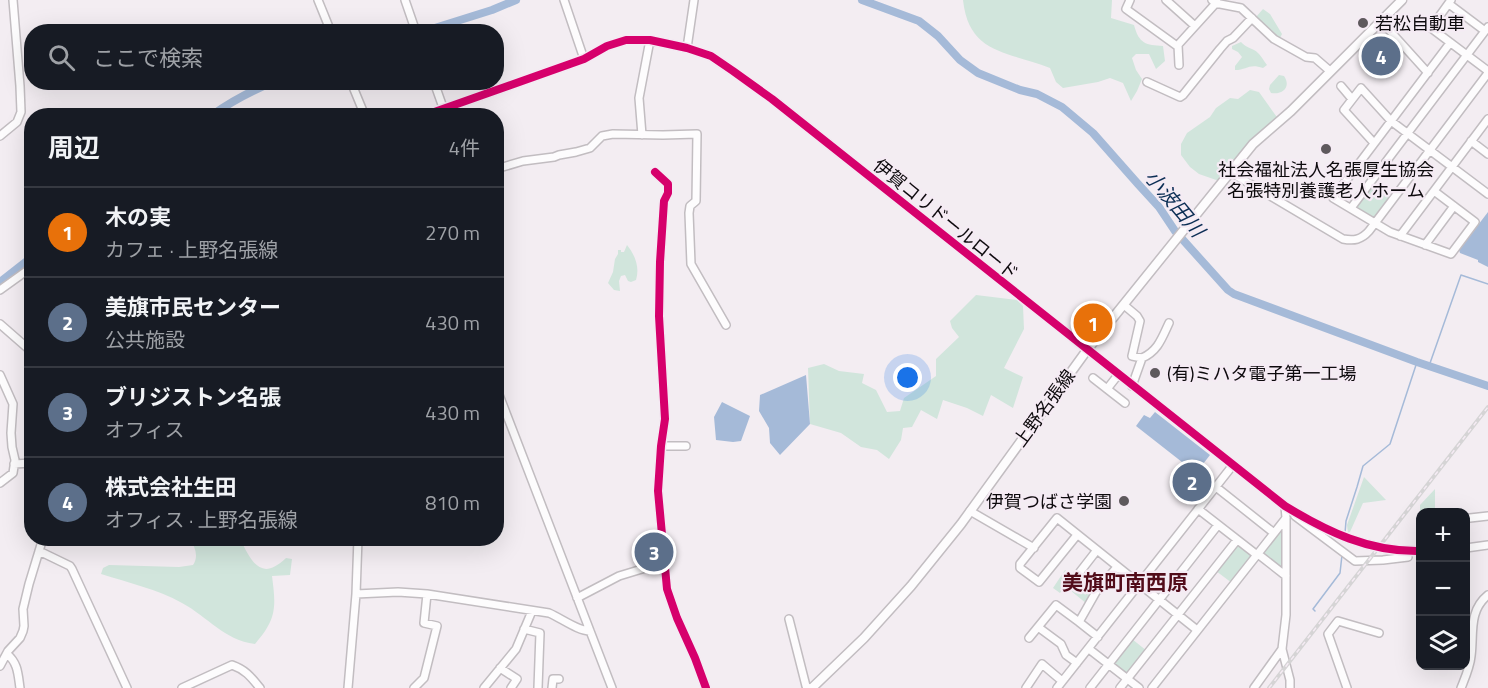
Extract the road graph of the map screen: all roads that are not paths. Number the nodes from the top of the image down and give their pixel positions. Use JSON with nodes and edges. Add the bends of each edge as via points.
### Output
{"nodes":[{"id":1,"x":13,"y":0,"type":"edge"},
{"id":2,"x":318,"y":0,"type":"edge"},
{"id":3,"x":405,"y":0,"type":"edge"},
{"id":4,"x":564,"y":0,"type":"edge"},
{"id":5,"x":694,"y":0,"type":"edge"},
{"id":6,"x":1130,"y":0,"type":"edge"},
{"id":7,"x":1166,"y":0,"type":"edge"},
{"id":8,"x":1402,"y":0,"type":"edge"},
{"id":9,"x":1215,"y":1,"type":"edge"},
{"id":10,"x":1450,"y":2,"type":"edge"},
{"id":11,"x":1252,"y":18,"type":"junction"},
{"id":12,"x":1381,"y":21,"type":"junction"},
{"id":13,"x":328,"y":24,"type":"edge"},
{"id":14,"x":413,"y":24,"type":"edge"},
{"id":15,"x":1195,"y":26,"type":"junction"},
{"id":16,"x":1486,"y":29,"type":"edge"},
{"id":17,"x":650,"y":40,"type":"junction"},
{"id":18,"x":1450,"y":43,"type":"junction"},
{"id":19,"x":1178,"y":45,"type":"junction"},
{"id":20,"x":687,"y":48,"type":"junction"},
{"id":21,"x":1467,"y":55,"type":"junction"},
{"id":22,"x":584,"y":59,"type":"junction"},
{"id":23,"x":1179,"y":65,"type":"dead end"},
{"id":24,"x":1330,"y":71,"type":"junction"},
{"id":25,"x":1488,"y":72,"type":"edge"},
{"id":26,"x":1428,"y":73,"type":"junction"},
{"id":27,"x":1147,"y":82,"type":"dead end"},
{"id":28,"x":1341,"y":86,"type":"dead end"},
{"id":29,"x":504,"y":89,"type":"edge"},
{"id":30,"x":354,"y":90,"type":"edge"},
{"id":31,"x":437,"y":90,"type":"edge"},
{"id":32,"x":502,"y":90,"type":"edge"},
{"id":33,"x":1352,"y":99,"type":"junction"},
{"id":34,"x":361,"y":108,"type":"edge"},
{"id":35,"x":443,"y":108,"type":"edge"},
{"id":36,"x":455,"y":108,"type":"edge"},
{"id":37,"x":1488,"y":119,"type":"edge"},
{"id":38,"x":1391,"y":121,"type":"junction"},
{"id":39,"x":1408,"y":133,"type":"junction"},
{"id":40,"x":642,"y":135,"type":"junction"},
{"id":41,"x":0,"y":136,"type":"edge"},
{"id":42,"x":1471,"y":141,"type":"junction"},
{"id":43,"x":1374,"y":143,"type":"junction"},
{"id":44,"x":1430,"y":150,"type":"junction"},
{"id":45,"x":1488,"y":154,"type":"edge"},
{"id":46,"x":504,"y":167,"type":"edge"},
{"id":47,"x":1452,"y":167,"type":"junction"},
{"id":48,"x":655,"y":172,"type":"dead end"},
{"id":49,"x":1230,"y":172,"type":"junction"},
{"id":50,"x":1434,"y":190,"type":"junction"},
{"id":51,"x":1488,"y":194,"type":"edge"},
{"id":52,"x":1454,"y":206,"type":"junction"},
{"id":53,"x":1351,"y":208,"type":"junction"},
{"id":54,"x":1375,"y":223,"type":"junction"},
{"id":55,"x":1400,"y":236,"type":"junction"},
{"id":56,"x":1425,"y":245,"type":"junction"},
{"id":57,"x":24,"y":273,"type":"edge"},
{"id":58,"x":0,"y":290,"type":"edge"},
{"id":59,"x":1124,"y":305,"type":"junction"},
{"id":60,"x":1169,"y":323,"type":"dead end"},
{"id":61,"x":0,"y":324,"type":"edge"},
{"id":62,"x":726,"y":325,"type":"dead end"},
{"id":63,"x":24,"y":345,"type":"edge"},
{"id":64,"x":1087,"y":351,"type":"junction"},
{"id":65,"x":1142,"y":358,"type":"junction"},
{"id":66,"x":0,"y":375,"type":"edge"},
{"id":67,"x":1118,"y":375,"type":"junction"},
{"id":68,"x":1093,"y":378,"type":"dead end"},
{"id":69,"x":1132,"y":386,"type":"junction"},
{"id":70,"x":1107,"y":389,"type":"junction"},
{"id":71,"x":1125,"y":403,"type":"dead end"},
{"id":72,"x":504,"y":408,"type":"edge"},
{"id":73,"x":661,"y":446,"type":"junction"},
{"id":74,"x":686,"y":446,"type":"dead end"},
{"id":75,"x":24,"y":463,"type":"edge"},
{"id":76,"x":14,"y":464,"type":"junction"},
{"id":77,"x":1233,"y":465,"type":"junction"},
{"id":78,"x":0,"y":483,"type":"edge"},
{"id":79,"x":1216,"y":487,"type":"junction"},
{"id":80,"x":1285,"y":506,"type":"junction"},
{"id":81,"x":1198,"y":509,"type":"junction"},
{"id":82,"x":970,"y":512,"type":"junction"},
{"id":83,"x":1488,"y":516,"type":"edge"},
{"id":84,"x":1286,"y":518,"type":"junction"},
{"id":85,"x":1470,"y":518,"type":"dead end"},
{"id":86,"x":1218,"y":525,"type":"junction"},
{"id":87,"x":1274,"y":533,"type":"junction"},
{"id":88,"x":1077,"y":534,"type":"junction"},
{"id":89,"x":1237,"y":540,"type":"junction"},
{"id":90,"x":1488,"y":545,"type":"edge"},
{"id":91,"x":41,"y":546,"type":"edge"},
{"id":92,"x":358,"y":546,"type":"edge"},
{"id":93,"x":1470,"y":547,"type":"edge"},
{"id":94,"x":1034,"y":548,"type":"junction"},
{"id":95,"x":1097,"y":550,"type":"junction"},
{"id":96,"x":39,"y":551,"type":"junction"},
{"id":97,"x":1416,"y":551,"type":"edge"},
{"id":98,"x":1257,"y":554,"type":"junction"},
{"id":99,"x":1408,"y":558,"type":"dead end"},
{"id":100,"x":665,"y":562,"type":"junction"},
{"id":101,"x":1117,"y":567,"type":"junction"},
{"id":102,"x":1286,"y":576,"type":"junction"},
{"id":103,"x":1139,"y":585,"type":"junction"},
{"id":104,"x":1096,"y":592,"type":"junction"},
{"id":105,"x":356,"y":594,"type":"junction"},
{"id":106,"x":427,"y":594,"type":"junction"},
{"id":107,"x":1488,"y":595,"type":"edge"},
{"id":108,"x":577,"y":598,"type":"junction"},
{"id":109,"x":1160,"y":600,"type":"junction"},
{"id":110,"x":532,"y":611,"type":"junction"},
{"id":111,"x":1179,"y":615,"type":"junction"},
{"id":112,"x":789,"y":619,"type":"dead end"},
{"id":113,"x":1079,"y":622,"type":"junction"},
{"id":114,"x":1038,"y":627,"type":"junction"},
{"id":115,"x":524,"y":629,"type":"junction"},
{"id":116,"x":1197,"y":630,"type":"junction"},
{"id":117,"x":590,"y":631,"type":"junction"},
{"id":118,"x":1379,"y":633,"type":"dead end"},
{"id":119,"x":1098,"y":637,"type":"junction"},
{"id":120,"x":1029,"y":638,"type":"dead end"},
{"id":121,"x":1089,"y":649,"type":"junction"},
{"id":122,"x":1282,"y":649,"type":"junction"},
{"id":123,"x":7,"y":654,"type":"junction"},
{"id":124,"x":1077,"y":663,"type":"junction"},
{"id":125,"x":1109,"y":664,"type":"junction"},
{"id":126,"x":0,"y":666,"type":"edge"},
{"id":127,"x":500,"y":668,"type":"junction"},
{"id":128,"x":559,"y":679,"type":"dead end"},
{"id":129,"x":1127,"y":679,"type":"junction"},
{"id":130,"x":1062,"y":681,"type":"junction"},
{"id":131,"x":20,"y":688,"type":"edge"},
{"id":132,"x":127,"y":688,"type":"edge"},
{"id":133,"x":182,"y":688,"type":"edge"},
{"id":134,"x":260,"y":688,"type":"edge"},
{"id":135,"x":348,"y":688,"type":"edge"},
{"id":136,"x":414,"y":688,"type":"edge"},
{"id":137,"x":484,"y":688,"type":"edge"},
{"id":138,"x":511,"y":688,"type":"edge"},
{"id":139,"x":538,"y":688,"type":"edge"},
{"id":140,"x":552,"y":688,"type":"edge"},
{"id":141,"x":612,"y":688,"type":"edge"},
{"id":142,"x":706,"y":688,"type":"edge"},
{"id":143,"x":811,"y":688,"type":"edge"},
{"id":144,"x":1026,"y":688,"type":"edge"},
{"id":145,"x":1057,"y":688,"type":"edge"},
{"id":146,"x":1090,"y":688,"type":"edge"},
{"id":147,"x":1120,"y":688,"type":"edge"},
{"id":148,"x":1139,"y":688,"type":"edge"},
{"id":149,"x":1152,"y":688,"type":"edge"},
{"id":150,"x":1254,"y":688,"type":"edge"},
{"id":151,"x":1290,"y":688,"type":"edge"},
{"id":152,"x":1347,"y":688,"type":"edge"},
{"id":153,"x":1461,"y":688,"type":"edge"}],
"edges":[{"from":1,"to":41,"type":"street","via":[[21,112],[14,125]]},
{"from":2,"to":13,"type":"street"},
{"from":3,"to":14,"type":"street"},
{"from":4,"to":22,"type":"street"},
{"from":5,"to":20,"type":"street"},
{"from":6,"to":19,"type":"street","via":[[1126,9]]},
{"from":7,"to":15,"type":"street"},
{"from":8,"to":12,"type":"main road","name":"上野名張線"},
{"from":9,"to":11,"type":"street","via":[[1241,8]]},
{"from":9,"to":15,"type":"street"},
{"from":10,"to":16,"type":"street"},
{"from":10,"to":18,"type":"street","via":[[1431,28]]},
{"from":11,"to":24,"type":"street","via":[[1274,39],[1315,58]]},
{"from":11,"to":27,"type":"street","via":[[1180,97]]},
{"from":12,"to":24,"type":"main road","name":"上野名張線"},
{"from":12,"to":26,"type":"street"},
{"from":15,"to":19,"type":"street"},
{"from":16,"to":21,"type":"street"},
{"from":17,"to":20,"type":"street","name":"伊賀コリドールロード"},
{"from":17,"to":22,"type":"street","name":"伊賀コリドールロード","via":[[615,43]]},
{"from":17,"to":40,"type":"street","via":[[639,98]]},
{"from":18,"to":21,"type":"street"},
{"from":18,"to":26,"type":"street"},
{"from":19,"to":23,"type":"street"},
{"from":20,"to":64,"type":"street","name":"伊賀コリドールロード","via":[[718,60],[772,99]]},
{"from":21,"to":25,"type":"street"},
{"from":21,"to":39,"type":"street"},
{"from":22,"to":29,"type":"street","name":"伊賀コリドールロード"},
{"from":24,"to":49,"type":"main road","name":"上野名張線","via":[[1253,144]]},
{"from":25,"to":44,"type":"street"},
{"from":26,"to":38,"type":"street"},
{"from":28,"to":33,"type":"street"},
{"from":30,"to":34,"type":"street"},
{"from":31,"to":35,"type":"street"},
{"from":32,"to":36,"type":"street","name":"伊賀コリドールロード"},
{"from":33,"to":38,"type":"street","via":[[1361,88]]},
{"from":33,"to":43,"type":"street","via":[[1344,110]]},
{"from":37,"to":42,"type":"street"},
{"from":38,"to":39,"type":"street"},
{"from":38,"to":43,"type":"street"},
{"from":39,"to":44,"type":"street"},
{"from":39,"to":53,"type":"street"},
{"from":40,"to":46,"type":"street","via":[[602,136],[590,148]]},
{"from":40,"to":62,"type":"street","via":[[697,134],[696,201],[689,213],[691,264]]},
{"from":42,"to":45,"type":"street"},
{"from":42,"to":47,"type":"street"},
{"from":43,"to":53,"type":"street","via":[[1333,198]]},
{"from":44,"to":47,"type":"street"},
{"from":44,"to":54,"type":"street"},
{"from":47,"to":50,"type":"street"},
{"from":47,"to":51,"type":"street"},
{"from":48,"to":73,"type":"street","via":[[668,184],[660,262],[665,419]]},
{"from":49,"to":54,"type":"street","via":[[1343,239],[1359,239]]},
{"from":49,"to":59,"type":"main road","name":"上野名張線"},
{"from":50,"to":52,"type":"street"},
{"from":50,"to":55,"type":"street"},
{"from":52,"to":56,"type":"street"},
{"from":52,"to":56,"type":"street","via":[[1475,222],[1451,254]]},
{"from":53,"to":54,"type":"street"},
{"from":54,"to":55,"type":"street"},
{"from":55,"to":56,"type":"street"},
{"from":57,"to":58,"type":"street"},
{"from":59,"to":64,"type":"main road","name":"上野名張線"},
{"from":59,"to":65,"type":"street","via":[[1139,318],[1132,356]]},
{"from":60,"to":65,"type":"street","via":[[1160,342]]},
{"from":61,"to":63,"type":"street"},
{"from":64,"to":67,"type":"street","name":"伊賀コリドールロード"},
{"from":64,"to":82,"type":"main road","name":"上野名張線"},
{"from":65,"to":69,"type":"street"},
{"from":66,"to":76,"type":"street","via":[[12,404]]},
{"from":67,"to":69,"type":"street","name":"伊賀コリドールロード"},
{"from":67,"to":70,"type":"street"},
{"from":68,"to":70,"type":"street"},
{"from":69,"to":77,"type":"street","name":"伊賀コリドールロード"},
{"from":70,"to":71,"type":"street"},
{"from":72,"to":108,"type":"street"},
{"from":73,"to":74,"type":"street"},
{"from":73,"to":100,"type":"street","via":[[658,491]]},
{"from":75,"to":76,"type":"street"},
{"from":76,"to":78,"type":"street","via":[[13,472]]},
{"from":77,"to":79,"type":"street"},
{"from":77,"to":80,"type":"street","name":"伊賀コリドールロード"},
{"from":79,"to":81,"type":"street"},
{"from":79,"to":87,"type":"street"},
{"from":80,"to":84,"type":"street"},
{"from":80,"to":97,"type":"street","name":"伊賀コリドールロード","via":[[1344,538]]},
{"from":80,"to":99,"type":"street","via":[[1355,561]]},
{"from":81,"to":86,"type":"street"},
{"from":81,"to":103,"type":"street"},
{"from":82,"to":94,"type":"street"},
{"from":82,"to":143,"type":"main road","name":"上野名張線","via":[[908,590]]},
{"from":83,"to":85,"type":"street"},
{"from":84,"to":87,"type":"street"},
{"from":84,"to":102,"type":"street"},
{"from":86,"to":89,"type":"street"},
{"from":86,"to":109,"type":"street"},
{"from":87,"to":98,"type":"street"},
{"from":88,"to":94,"type":"street","via":[[1057,518]]},
{"from":88,"to":94,"type":"street","via":[[1039,582],[1020,568]]},
{"from":88,"to":95,"type":"street"},
{"from":89,"to":98,"type":"street"},
{"from":89,"to":111,"type":"street"},
{"from":90,"to":93,"type":"street"},
{"from":91,"to":96,"type":"street"},
{"from":92,"to":105,"type":"street"},
{"from":95,"to":101,"type":"street"},
{"from":95,"to":104,"type":"street","via":[[1076,577]]},
{"from":96,"to":123,"type":"street","via":[[23,609],[24,629]]},
{"from":96,"to":132,"type":"street","via":[[72,569]]},
{"from":98,"to":102,"type":"street"},
{"from":98,"to":116,"type":"street"},
{"from":100,"to":108,"type":"street","via":[[619,576]]},
{"from":100,"to":142,"type":"street","via":[[669,596]]},
{"from":101,"to":103,"type":"street"},
{"from":101,"to":104,"type":"street"},
{"from":102,"to":122,"type":"street"},
{"from":103,"to":109,"type":"street"},
{"from":103,"to":119,"type":"street"},
{"from":104,"to":113,"type":"street"},
{"from":105,"to":106,"type":"street"},
{"from":105,"to":135,"type":"street"},
{"from":106,"to":110,"type":"street"},
{"from":106,"to":136,"type":"street","via":[[424,623],[437,626],[424,678]]},
{"from":107,"to":153,"type":"street","via":[[1475,614],[1471,657]]},
{"from":108,"to":117,"type":"street"},
{"from":109,"to":111,"type":"street"},
{"from":109,"to":125,"type":"street"},
{"from":110,"to":115,"type":"street"},
{"from":110,"to":117,"type":"street","via":[[549,613]]},
{"from":111,"to":116,"type":"street"},
{"from":111,"to":129,"type":"street"},
{"from":112,"to":143,"type":"street","via":[[806,686]]},
{"from":113,"to":114,"type":"street","via":[[1056,605]]},
{"from":113,"to":119,"type":"street"},
{"from":114,"to":120,"type":"street"},
{"from":114,"to":124,"type":"street"},
{"from":115,"to":127,"type":"street","via":[[516,649]]},
{"from":115,"to":139,"type":"street","via":[[540,633]]},
{"from":116,"to":149,"type":"street"},
{"from":117,"to":141,"type":"street"},
{"from":118,"to":152,"type":"street","via":[[1338,621],[1328,634]]},
{"from":119,"to":121,"type":"street"},
{"from":121,"to":124,"type":"street"},
{"from":121,"to":125,"type":"street"},
{"from":122,"to":150,"type":"street"},
{"from":122,"to":151,"type":"street"},
{"from":123,"to":126,"type":"street"},
{"from":123,"to":131,"type":"street","via":[[15,661]]},
{"from":124,"to":130,"type":"street"},
{"from":125,"to":129,"type":"street"},
{"from":125,"to":146,"type":"street"},
{"from":127,"to":137,"type":"street"},
{"from":127,"to":138,"type":"street","via":[[517,679]]},
{"from":128,"to":140,"type":"street","via":[[553,679]]},
{"from":129,"to":147,"type":"street"},
{"from":129,"to":148,"type":"street"},
{"from":130,"to":144,"type":"street","via":[[1042,664]]},
{"from":130,"to":145,"type":"street"},
{"from":133,"to":134,"type":"street","via":[[232,665],[241,668]]}]}
